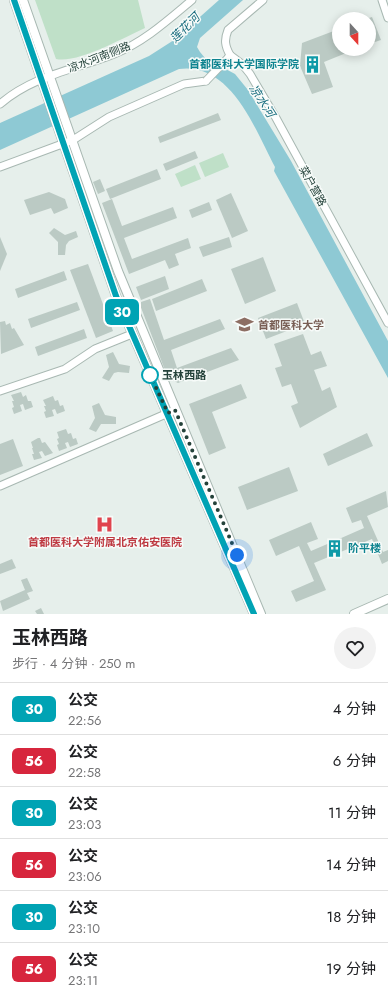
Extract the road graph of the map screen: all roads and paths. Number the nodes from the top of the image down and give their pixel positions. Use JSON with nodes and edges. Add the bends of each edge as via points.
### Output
{"nodes":[{"id":1,"x":14,"y":0,"type":"edge"},
{"id":2,"x":23,"y":0,"type":"edge"},
{"id":3,"x":192,"y":0,"type":"edge"},
{"id":4,"x":263,"y":0,"type":"edge"},
{"id":5,"x":382,"y":0,"type":"edge"},
{"id":6,"x":388,"y":18,"type":"edge"},
{"id":7,"x":229,"y":57,"type":"junction"},
{"id":8,"x":40,"y":78,"type":"junction"},
{"id":9,"x":51,"y":79,"type":"junction"},
{"id":10,"x":0,"y":104,"type":"edge"},
{"id":11,"x":73,"y":140,"type":"junction"},
{"id":12,"x":63,"y":144,"type":"junction"},
{"id":13,"x":0,"y":167,"type":"edge"},
{"id":14,"x":388,"y":323,"type":"edge"},
{"id":15,"x":132,"y":334,"type":"junction"},
{"id":16,"x":0,"y":391,"type":"edge"},
{"id":17,"x":171,"y":412,"type":"junction"},
{"id":18,"x":0,"y":486,"type":"edge"},
{"id":19,"x":388,"y":599,"type":"edge"},
{"id":20,"x":359,"y":613,"type":"edge"},
{"id":21,"x":254,"y":614,"type":"edge"},
{"id":22,"x":261,"y":614,"type":"edge"}],
"edges":[{"from":1,"to":8,"type":"street"},
{"from":2,"to":9,"type":"street"},
{"from":3,"to":9,"type":"street","name":"凉水河南侧路","via":[[138,43]]},
{"from":4,"to":7,"type":"street","via":[[228,30],[226,47]]},
{"from":5,"to":6,"type":"street"},
{"from":7,"to":11,"type":"street","bridge":true,"via":[[206,81],[184,84],[109,117]]},
{"from":7,"to":14,"type":"street","name":"菜户营路","via":[[242,64],[250,74]]},
{"from":8,"to":9,"type":"street","name":"凉水河南侧路"},
{"from":8,"to":10,"type":"street","name":"凉水河南侧路"},
{"from":8,"to":12,"type":"street"},
{"from":9,"to":11,"type":"street"},
{"from":11,"to":12,"type":"street"},
{"from":11,"to":17,"type":"street","via":[[118,271]]},
{"from":12,"to":13,"type":"street"},
{"from":12,"to":15,"type":"street","via":[[116,296]]},
{"from":15,"to":16,"type":"street","via":[[95,349],[65,369]]},
{"from":15,"to":17,"type":"street"},
{"from":17,"to":18,"type":"street"},
{"from":17,"to":21,"type":"street"},
{"from":17,"to":22,"type":"street"},
{"from":19,"to":20,"type":"street"}]}
